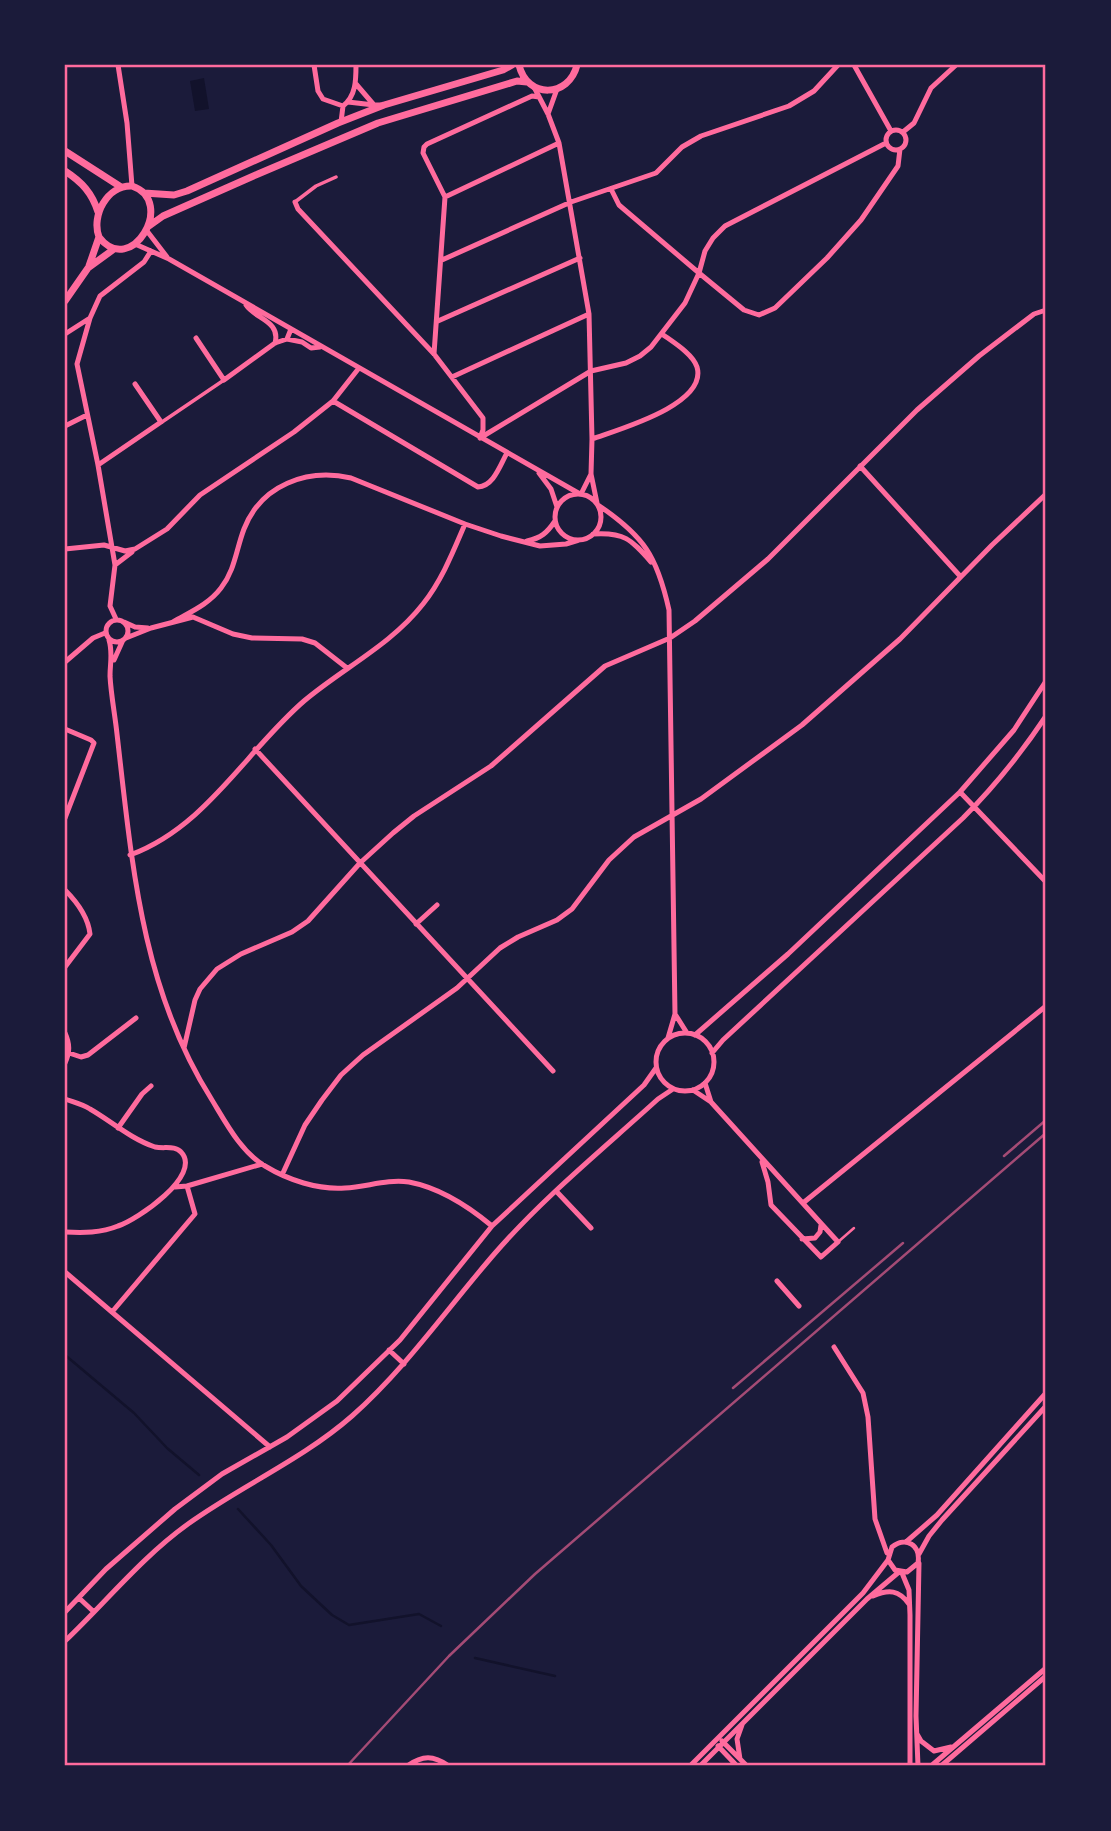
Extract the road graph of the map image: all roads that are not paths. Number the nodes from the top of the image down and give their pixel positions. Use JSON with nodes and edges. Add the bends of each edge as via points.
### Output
{"nodes":[{"id":1,"x":118,"y":65,"type":"edge"},
{"id":2,"x":314,"y":65,"type":"edge"},
{"id":3,"x":356,"y":65,"type":"edge"},
{"id":4,"x":512,"y":65,"type":"edge"},
{"id":5,"x":519,"y":65,"type":"edge"},
{"id":6,"x":578,"y":65,"type":"edge"},
{"id":7,"x":838,"y":65,"type":"edge"},
{"id":8,"x":854,"y":65,"type":"edge"},
{"id":9,"x":956,"y":65,"type":"edge"},
{"id":10,"x":356,"y":84,"type":"junction"},
{"id":11,"x":531,"y":84,"type":"junction"},
{"id":12,"x":558,"y":89,"type":"junction"},
{"id":13,"x":539,"y":97,"type":"junction"},
{"id":14,"x":345,"y":104,"type":"junction"},
{"id":15,"x":374,"y":105,"type":"junction"},
{"id":16,"x":384,"y":106,"type":"junction"},
{"id":17,"x":548,"y":114,"type":"junction"},
{"id":18,"x":341,"y":122,"type":"junction"},
{"id":19,"x":891,"y":131,"type":"junction"},
{"id":20,"x":903,"y":132,"type":"junction"},
{"id":21,"x":559,"y":143,"type":"junction"},
{"id":22,"x":886,"y":143,"type":"junction"},
{"id":23,"x":900,"y":149,"type":"junction"},
{"id":24,"x":65,"y":151,"type":"edge"},
{"id":25,"x":65,"y":171,"type":"edge"},
{"id":26,"x":336,"y":177,"type":"dead end"},
{"id":27,"x":132,"y":186,"type":"junction"},
{"id":28,"x":121,"y":187,"type":"junction"},
{"id":29,"x":611,"y":189,"type":"junction"},
{"id":30,"x":144,"y":193,"type":"junction"},
{"id":31,"x":445,"y":197,"type":"junction"},
{"id":32,"x":295,"y":202,"type":"joint"},
{"id":33,"x":571,"y":202,"type":"junction"},
{"id":34,"x":98,"y":213,"type":"junction"},
{"id":35,"x":148,"y":228,"type":"junction"},
{"id":36,"x":99,"y":237,"type":"junction"},
{"id":37,"x":135,"y":244,"type":"junction"},
{"id":38,"x":114,"y":249,"type":"junction"},
{"id":39,"x":152,"y":251,"type":"junction"},
{"id":40,"x":580,"y":258,"type":"junction"},
{"id":41,"x":169,"y":259,"type":"junction"},
{"id":42,"x":442,"y":260,"type":"junction"},
{"id":43,"x":88,"y":268,"type":"junction"},
{"id":44,"x":699,"y":273,"type":"junction"},
{"id":45,"x":65,"y":301,"type":"edge"},
{"id":46,"x":244,"y":302,"type":"junction"},
{"id":47,"x":1046,"y":310,"type":"edge"},
{"id":48,"x":589,"y":314,"type":"junction"},
{"id":49,"x":90,"y":318,"type":"junction"},
{"id":50,"x":438,"y":321,"type":"junction"},
{"id":51,"x":291,"y":329,"type":"junction"},
{"id":52,"x":65,"y":334,"type":"edge"},
{"id":53,"x":662,"y":334,"type":"junction"},
{"id":54,"x":196,"y":338,"type":"dead end"},
{"id":55,"x":287,"y":339,"type":"junction"},
{"id":56,"x":276,"y":340,"type":"junction"},
{"id":57,"x":321,"y":346,"type":"junction"},
{"id":58,"x":434,"y":354,"type":"junction"},
{"id":59,"x":359,"y":368,"type":"junction"},
{"id":60,"x":591,"y":371,"type":"junction"},
{"id":61,"x":452,"y":377,"type":"junction"},
{"id":62,"x":224,"y":380,"type":"junction"},
{"id":63,"x":135,"y":384,"type":"dead end"},
{"id":64,"x":333,"y":401,"type":"junction"},
{"id":65,"x":87,"y":415,"type":"junction"},
{"id":66,"x":161,"y":422,"type":"junction"},
{"id":67,"x":65,"y":426,"type":"edge"},
{"id":68,"x":480,"y":438,"type":"junction"},
{"id":69,"x":592,"y":439,"type":"junction"},
{"id":70,"x":507,"y":453,"type":"junction"},
{"id":71,"x":99,"y":466,"type":"junction"},
{"id":72,"x":860,"y":466,"type":"junction"},
{"id":73,"x":536,"y":469,"type":"junction"},
{"id":74,"x":591,"y":474,"type":"junction"},
{"id":75,"x":580,"y":494,"type":"junction"},
{"id":76,"x":1046,"y":494,"type":"edge"},
{"id":77,"x":597,"y":504,"type":"junction"},
{"id":78,"x":557,"y":507,"type":"junction"},
{"id":79,"x":555,"y":521,"type":"junction"},
{"id":80,"x":465,"y":524,"type":"junction"},
{"id":81,"x":593,"y":534,"type":"junction"},
{"id":82,"x":579,"y":540,"type":"junction"},
{"id":83,"x":524,"y":542,"type":"junction"},
{"id":84,"x":113,"y":548,"type":"junction"},
{"id":85,"x":65,"y":549,"type":"edge"},
{"id":86,"x":135,"y":549,"type":"junction"},
{"id":87,"x":115,"y":565,"type":"junction"},
{"id":88,"x":655,"y":566,"type":"junction"},
{"id":89,"x":960,"y":576,"type":"junction"},
{"id":90,"x":204,"y":605,"type":"junction"},
{"id":91,"x":116,"y":619,"type":"junction"},
{"id":92,"x":204,"y":620,"type":"junction"},
{"id":93,"x":124,"y":622,"type":"junction"},
{"id":94,"x":173,"y":622,"type":"junction"},
{"id":95,"x":151,"y":628,"type":"junction"},
{"id":96,"x":105,"y":633,"type":"junction"},
{"id":97,"x":670,"y":638,"type":"junction"},
{"id":98,"x":124,"y":639,"type":"junction"},
{"id":99,"x":109,"y":640,"type":"junction"},
{"id":100,"x":65,"y":662,"type":"edge"},
{"id":101,"x":113,"y":662,"type":"junction"},
{"id":102,"x":347,"y":668,"type":"junction"},
{"id":103,"x":1046,"y":681,"type":"edge"},
{"id":104,"x":1046,"y":716,"type":"edge"},
{"id":105,"x":65,"y":729,"type":"edge"},
{"id":106,"x":255,"y":749,"type":"junction"},
{"id":107,"x":960,"y":792,"type":"junction"},
{"id":108,"x":975,"y":806,"type":"junction"},
{"id":109,"x":66,"y":814,"type":"edge"},
{"id":110,"x":672,"y":815,"type":"junction"},
{"id":111,"x":131,"y":855,"type":"junction"},
{"id":112,"x":360,"y":863,"type":"junction"},
{"id":113,"x":1046,"y":882,"type":"edge"},
{"id":114,"x":65,"y":890,"type":"edge"},
{"id":115,"x":437,"y":905,"type":"dead end"},
{"id":116,"x":416,"y":924,"type":"junction"},
{"id":117,"x":65,"y":967,"type":"edge"},
{"id":118,"x":467,"y":979,"type":"junction"},
{"id":119,"x":1046,"y":1006,"type":"edge"},
{"id":120,"x":675,"y":1014,"type":"junction"},
{"id":121,"x":136,"y":1018,"type":"dead end"},
{"id":122,"x":188,"y":1020,"type":"junction"},
{"id":123,"x":173,"y":1024,"type":"junction"},
{"id":124,"x":65,"y":1033,"type":"edge"},
{"id":125,"x":687,"y":1033,"type":"junction"},
{"id":126,"x":695,"y":1035,"type":"junction"},
{"id":127,"x":668,"y":1038,"type":"junction"},
{"id":128,"x":184,"y":1048,"type":"junction"},
{"id":129,"x":69,"y":1053,"type":"junction"},
{"id":130,"x":712,"y":1053,"type":"junction"},
{"id":131,"x":65,"y":1063,"type":"edge"},
{"id":132,"x":656,"y":1068,"type":"junction"},
{"id":133,"x":553,"y":1071,"type":"dead end"},
{"id":134,"x":705,"y":1083,"type":"junction"},
{"id":135,"x":151,"y":1086,"type":"dead end"},
{"id":136,"x":673,"y":1089,"type":"junction"},
{"id":137,"x":693,"y":1090,"type":"junction"},
{"id":138,"x":65,"y":1099,"type":"edge"},
{"id":139,"x":710,"y":1102,"type":"junction"},
{"id":140,"x":118,"y":1128,"type":"junction"},
{"id":141,"x":249,"y":1153,"type":"junction"},
{"id":142,"x":762,"y":1162,"type":"junction"},
{"id":143,"x":262,"y":1164,"type":"junction"},
{"id":144,"x":242,"y":1170,"type":"junction"},
{"id":145,"x":282,"y":1175,"type":"junction"},
{"id":146,"x":187,"y":1186,"type":"junction"},
{"id":147,"x":175,"y":1187,"type":"junction"},
{"id":148,"x":557,"y":1192,"type":"junction"},
{"id":149,"x":803,"y":1203,"type":"junction"},
{"id":150,"x":821,"y":1223,"type":"junction"},
{"id":151,"x":492,"y":1226,"type":"junction"},
{"id":152,"x":591,"y":1228,"type":"dead end"},
{"id":153,"x":854,"y":1228,"type":"dead end"},
{"id":154,"x":65,"y":1231,"type":"edge"},
{"id":155,"x":802,"y":1239,"type":"junction"},
{"id":156,"x":838,"y":1242,"type":"junction"},
{"id":157,"x":65,"y":1272,"type":"edge"},
{"id":158,"x":777,"y":1281,"type":"dead end"},
{"id":159,"x":799,"y":1306,"type":"dead end"},
{"id":160,"x":112,"y":1312,"type":"junction"},
{"id":161,"x":834,"y":1347,"type":"dead end"},
{"id":162,"x":389,"y":1350,"type":"junction"},
{"id":163,"x":404,"y":1364,"type":"junction"},
{"id":164,"x":1046,"y":1393,"type":"edge"},
{"id":165,"x":1046,"y":1405,"type":"edge"},
{"id":166,"x":270,"y":1447,"type":"junction"},
{"id":167,"x":881,"y":1536,"type":"junction"},
{"id":168,"x":906,"y":1542,"type":"junction"},
{"id":169,"x":895,"y":1544,"type":"junction"},
{"id":170,"x":919,"y":1556,"type":"junction"},
{"id":171,"x":888,"y":1558,"type":"junction"},
{"id":172,"x":900,"y":1572,"type":"junction"},
{"id":173,"x":79,"y":1598,"type":"junction"},
{"id":174,"x":867,"y":1599,"type":"junction"},
{"id":175,"x":909,"y":1605,"type":"junction"},
{"id":176,"x":65,"y":1612,"type":"edge"},
{"id":177,"x":94,"y":1612,"type":"junction"},
{"id":178,"x":65,"y":1640,"type":"edge"},
{"id":179,"x":1046,"y":1668,"type":"edge"},
{"id":180,"x":1046,"y":1676,"type":"edge"},
{"id":181,"x":743,"y":1722,"type":"junction"},
{"id":182,"x":916,"y":1733,"type":"junction"},
{"id":183,"x":716,"y":1739,"type":"junction"},
{"id":184,"x":960,"y":1742,"type":"junction"},
{"id":185,"x":721,"y":1745,"type":"junction"},
{"id":186,"x":740,"y":1759,"type":"junction"},
{"id":187,"x":407,"y":1766,"type":"edge"},
{"id":188,"x":449,"y":1766,"type":"edge"},
{"id":189,"x":690,"y":1766,"type":"edge"},
{"id":190,"x":700,"y":1766,"type":"edge"},
{"id":191,"x":737,"y":1766,"type":"edge"},
{"id":192,"x":747,"y":1766,"type":"edge"},
{"id":193,"x":910,"y":1766,"type":"edge"},
{"id":194,"x":918,"y":1766,"type":"edge"},
{"id":195,"x":931,"y":1766,"type":"edge"},
{"id":196,"x":941,"y":1766,"type":"edge"}],
"edges":[{"from":1,"to":27,"type":"street"},
{"from":2,"to":14,"type":"street","via":[[323,99]]},
{"from":3,"to":10,"type":"street"},
{"from":4,"to":16,"type":"main road"},
{"from":5,"to":11,"type":"main road"},
{"from":6,"to":12,"type":"main road"},
{"from":7,"to":29,"type":"street","via":[[814,91],[789,106],[701,136],[682,147],[656,173]]},
{"from":8,"to":19,"type":"street"},
{"from":9,"to":20,"type":"street","via":[[931,88],[914,123]]},
{"from":10,"to":14,"type":"street"},
{"from":10,"to":15,"type":"street"},
{"from":11,"to":12,"type":"main road"},
{"from":11,"to":13,"type":"street"},
{"from":11,"to":35,"type":"main road","via":[[517,81],[366,128],[171,213]]},
{"from":12,"to":17,"type":"street"},
{"from":13,"to":17,"type":"street"},
{"from":13,"to":31,"type":"street","via":[[532,96],[427,144],[424,153]]},
{"from":14,"to":15,"type":"street"},
{"from":14,"to":18,"type":"street"},
{"from":15,"to":16,"type":"street"},
{"from":16,"to":18,"type":"main road"},
{"from":17,"to":21,"type":"street"},
{"from":18,"to":30,"type":"main road","via":[[187,191]]},
{"from":19,"to":20,"type":"street"},
{"from":19,"to":22,"type":"street"},
{"from":20,"to":23,"type":"street","via":[[906,141]]},
{"from":21,"to":31,"type":"street"},
{"from":21,"to":33,"type":"street"},
{"from":22,"to":23,"type":"street","via":[[893,150]]},
{"from":22,"to":44,"type":"street","via":[[725,226],[705,251]]},
{"from":23,"to":44,"type":"street","via":[[898,166],[861,220],[775,308],[759,315],[744,310]]},
{"from":24,"to":28,"type":"main road"},
{"from":25,"to":34,"type":"main road","via":[[87,188]]},
{"from":26,"to":32,"type":"street"},
{"from":27,"to":28,"type":"main road"},
{"from":27,"to":30,"type":"main road"},
{"from":28,"to":34,"type":"main road"},
{"from":29,"to":33,"type":"street"},
{"from":29,"to":44,"type":"street","via":[[619,205]]},
{"from":30,"to":35,"type":"main road","via":[[150,207]]},
{"from":31,"to":42,"type":"street"},
{"from":32,"to":58,"type":"street"},
{"from":33,"to":40,"type":"street"},
{"from":33,"to":42,"type":"street"},
{"from":34,"to":36,"type":"main road"},
{"from":35,"to":37,"type":"main road"},
{"from":35,"to":41,"type":"street"},
{"from":36,"to":38,"type":"main road"},
{"from":36,"to":43,"type":"main road"},
{"from":37,"to":38,"type":"main road"},
{"from":37,"to":39,"type":"street"},
{"from":38,"to":43,"type":"main road"},
{"from":39,"to":41,"type":"street"},
{"from":39,"to":49,"type":"street","via":[[100,296]]},
{"from":40,"to":48,"type":"street"},
{"from":40,"to":50,"type":"street"},
{"from":41,"to":46,"type":"street"},
{"from":42,"to":50,"type":"street"},
{"from":43,"to":45,"type":"main road"},
{"from":44,"to":53,"type":"street","via":[[685,303]]},
{"from":46,"to":51,"type":"street"},
{"from":46,"to":56,"type":"street","via":[[250,312],[270,323]]},
{"from":47,"to":72,"type":"street","via":[[979,356]]},
{"from":48,"to":60,"type":"street"},
{"from":48,"to":61,"type":"street"},
{"from":49,"to":52,"type":"street"},
{"from":49,"to":65,"type":"street","via":[[77,364]]},
{"from":50,"to":58,"type":"street"},
{"from":51,"to":55,"type":"street"},
{"from":51,"to":56,"type":"street"},
{"from":51,"to":57,"type":"street"},
{"from":53,"to":60,"type":"street","via":[[640,356]]},
{"from":53,"to":69,"type":"street","via":[[696,365],[698,374],[689,393],[669,409]]},
{"from":54,"to":62,"type":"street"},
{"from":55,"to":56,"type":"street"},
{"from":55,"to":57,"type":"street","via":[[311,348]]},
{"from":56,"to":62,"type":"street"},
{"from":57,"to":59,"type":"street"},
{"from":58,"to":61,"type":"street"},
{"from":59,"to":64,"type":"street"},
{"from":59,"to":68,"type":"street"},
{"from":60,"to":68,"type":"street"},
{"from":60,"to":69,"type":"street"},
{"from":61,"to":68,"type":"street","via":[[483,418]]},
{"from":62,"to":66,"type":"street"},
{"from":63,"to":66,"type":"street"},
{"from":64,"to":70,"type":"street","via":[[478,486],[490,482]]},
{"from":64,"to":86,"type":"street","via":[[200,495],[167,529]]},
{"from":65,"to":67,"type":"street"},
{"from":65,"to":71,"type":"street"},
{"from":66,"to":71,"type":"street"},
{"from":68,"to":70,"type":"street"},
{"from":69,"to":74,"type":"street"},
{"from":70,"to":73,"type":"street"},
{"from":71,"to":84,"type":"street"},
{"from":72,"to":89,"type":"street"},
{"from":72,"to":97,"type":"street","via":[[768,559]]},
{"from":73,"to":75,"type":"street"},
{"from":73,"to":78,"type":"street"},
{"from":74,"to":75,"type":"street"},
{"from":74,"to":77,"type":"street"},
{"from":75,"to":77,"type":"street"},
{"from":75,"to":78,"type":"street","via":[[569,496]]},
{"from":76,"to":89,"type":"street"},
{"from":77,"to":81,"type":"street","via":[[601,521]]},
{"from":77,"to":88,"type":"street","via":[[644,543]]},
{"from":78,"to":79,"type":"street"},
{"from":79,"to":82,"type":"street","via":[[566,537]]},
{"from":79,"to":83,"type":"street","via":[[539,538]]},
{"from":80,"to":83,"type":"street"},
{"from":80,"to":90,"type":"street","via":[[351,478],[320,474],[294,480],[256,507],[228,578]]},
{"from":80,"to":102,"type":"street","via":[[424,603],[395,634]]},
{"from":81,"to":82,"type":"street"},
{"from":81,"to":88,"type":"street","via":[[626,537]]},
{"from":82,"to":83,"type":"street","via":[[540,546]]},
{"from":84,"to":85,"type":"street"},
{"from":84,"to":86,"type":"street"},
{"from":84,"to":87,"type":"street"},
{"from":86,"to":87,"type":"street"},
{"from":87,"to":91,"type":"street","via":[[110,606]]},
{"from":88,"to":97,"type":"street","via":[[669,610]]},
{"from":89,"to":110,"type":"street","via":[[900,639],[802,725]]},
{"from":90,"to":92,"type":"street"},
{"from":90,"to":94,"type":"street"},
{"from":91,"to":93,"type":"street"},
{"from":91,"to":96,"type":"street"},
{"from":92,"to":94,"type":"street","via":[[193,617]]},
{"from":92,"to":102,"type":"street","via":[[252,638],[315,643]]},
{"from":93,"to":95,"type":"street"},
{"from":93,"to":98,"type":"street","via":[[128,629]]},
{"from":94,"to":95,"type":"street"},
{"from":95,"to":98,"type":"street"},
{"from":96,"to":99,"type":"street"},
{"from":96,"to":100,"type":"street"},
{"from":97,"to":110,"type":"street"},
{"from":97,"to":112,"type":"street","via":[[605,666],[511,750],[414,816]]},
{"from":98,"to":99,"type":"street"},
{"from":98,"to":101,"type":"street"},
{"from":99,"to":101,"type":"street"},
{"from":101,"to":111,"type":"street","via":[[110,677]]},
{"from":102,"to":106,"type":"street","via":[[304,701]]},
{"from":103,"to":107,"type":"street","via":[[1014,730]]},
{"from":104,"to":108,"type":"street"},
{"from":105,"to":109,"type":"street","via":[[94,743]]},
{"from":106,"to":111,"type":"street","via":[[189,822]]},
{"from":106,"to":112,"type":"street"},
{"from":107,"to":108,"type":"street"},
{"from":107,"to":126,"type":"street"},
{"from":108,"to":113,"type":"street"},
{"from":108,"to":130,"type":"street"},
{"from":110,"to":118,"type":"street","via":[[623,846],[572,909],[500,948]]},
{"from":110,"to":120,"type":"street"},
{"from":111,"to":123,"type":"street","via":[[149,951]]},
{"from":112,"to":116,"type":"street"},
{"from":112,"to":122,"type":"street","via":[[308,921],[218,970],[200,989]]},
{"from":114,"to":117,"type":"street","via":[[78,903],[90,934]]},
{"from":115,"to":116,"type":"street"},
{"from":116,"to":118,"type":"street"},
{"from":118,"to":133,"type":"street"},
{"from":118,"to":145,"type":"street","via":[[341,1075],[305,1125]]},
{"from":119,"to":149,"type":"street"},
{"from":120,"to":125,"type":"street"},
{"from":120,"to":127,"type":"street"},
{"from":121,"to":129,"type":"street","via":[[88,1055]]},
{"from":122,"to":123,"type":"street"},
{"from":122,"to":128,"type":"street"},
{"from":123,"to":128,"type":"street"},
{"from":124,"to":129,"type":"street"},
{"from":125,"to":126,"type":"street"},
{"from":125,"to":127,"type":"street"},
{"from":126,"to":130,"type":"street"},
{"from":127,"to":132,"type":"street","via":[[657,1052]]},
{"from":128,"to":141,"type":"street","via":[[205,1089]]},
{"from":129,"to":131,"type":"street"},
{"from":130,"to":134,"type":"street","via":[[713,1066]]},
{"from":132,"to":136,"type":"street"},
{"from":132,"to":151,"type":"street","via":[[644,1085]]},
{"from":134,"to":137,"type":"street"},
{"from":134,"to":139,"type":"street"},
{"from":135,"to":140,"type":"street"},
{"from":136,"to":137,"type":"street"},
{"from":136,"to":148,"type":"street"},
{"from":137,"to":139,"type":"street"},
{"from":138,"to":140,"type":"street","via":[[88,1107]]},
{"from":139,"to":142,"type":"street"},
{"from":140,"to":147,"type":"street","via":[[183,1154],[184,1172]]},
{"from":141,"to":143,"type":"street"},
{"from":141,"to":144,"type":"street"},
{"from":142,"to":149,"type":"street"},
{"from":142,"to":155,"type":"street","via":[[771,1205]]},
{"from":143,"to":144,"type":"street"},
{"from":143,"to":145,"type":"street"},
{"from":144,"to":146,"type":"street"},
{"from":145,"to":151,"type":"street","via":[[345,1188],[408,1182],[463,1203]]},
{"from":146,"to":147,"type":"street"},
{"from":146,"to":160,"type":"street","via":[[195,1214]]},
{"from":147,"to":154,"type":"street","via":[[121,1226],[86,1233]]},
{"from":148,"to":152,"type":"street"},
{"from":148,"to":163,"type":"street","via":[[496,1252]]},
{"from":149,"to":150,"type":"street"},
{"from":150,"to":155,"type":"street","via":[[819,1235]]},
{"from":150,"to":156,"type":"street"},
{"from":151,"to":162,"type":"street"},
{"from":153,"to":156,"type":"lane"},
{"from":155,"to":156,"type":"street","via":[[821,1256]]},
{"from":157,"to":160,"type":"street"},
{"from":158,"to":159,"type":"street"},
{"from":160,"to":166,"type":"street"},
{"from":161,"to":167,"type":"street","via":[[863,1393],[875,1519]]},
{"from":162,"to":163,"type":"street"},
{"from":162,"to":166,"type":"street","via":[[337,1401]]},
{"from":163,"to":177,"type":"street","via":[[352,1416],[162,1544]]},
{"from":164,"to":168,"type":"street","via":[[937,1515]]},
{"from":165,"to":170,"type":"street","via":[[942,1520]]},
{"from":166,"to":173,"type":"street","via":[[222,1474],[175,1509]]},
{"from":167,"to":169,"type":"street"},
{"from":167,"to":171,"type":"street"},
{"from":168,"to":169,"type":"street"},
{"from":168,"to":170,"type":"street","via":[[915,1546]]},
{"from":169,"to":171,"type":"street"},
{"from":170,"to":172,"type":"street","via":[[911,1570]]},
{"from":170,"to":182,"type":"street"},
{"from":171,"to":172,"type":"street"},
{"from":171,"to":183,"type":"street","via":[[863,1593]]},
{"from":172,"to":174,"type":"street"},
{"from":172,"to":175,"type":"street","via":[[909,1590]]},
{"from":173,"to":176,"type":"street"},
{"from":173,"to":177,"type":"street"},
{"from":174,"to":175,"type":"street","via":[[895,1591]]},
{"from":174,"to":181,"type":"street"},
{"from":175,"to":193,"type":"street"},
{"from":177,"to":178,"type":"street"},
{"from":179,"to":184,"type":"street"},
{"from":180,"to":196,"type":"street"},
{"from":181,"to":185,"type":"street"},
{"from":181,"to":186,"type":"street","via":[[737,1739]]},
{"from":182,"to":184,"type":"street","via":[[934,1751]]},
{"from":182,"to":194,"type":"street"},
{"from":183,"to":185,"type":"street"},
{"from":183,"to":189,"type":"street"},
{"from":184,"to":195,"type":"street"},
{"from":185,"to":186,"type":"street"},
{"from":185,"to":190,"type":"street"},
{"from":185,"to":191,"type":"street"},
{"from":186,"to":192,"type":"street"},
{"from":187,"to":188,"type":"street","via":[[428,1756]]}]}
